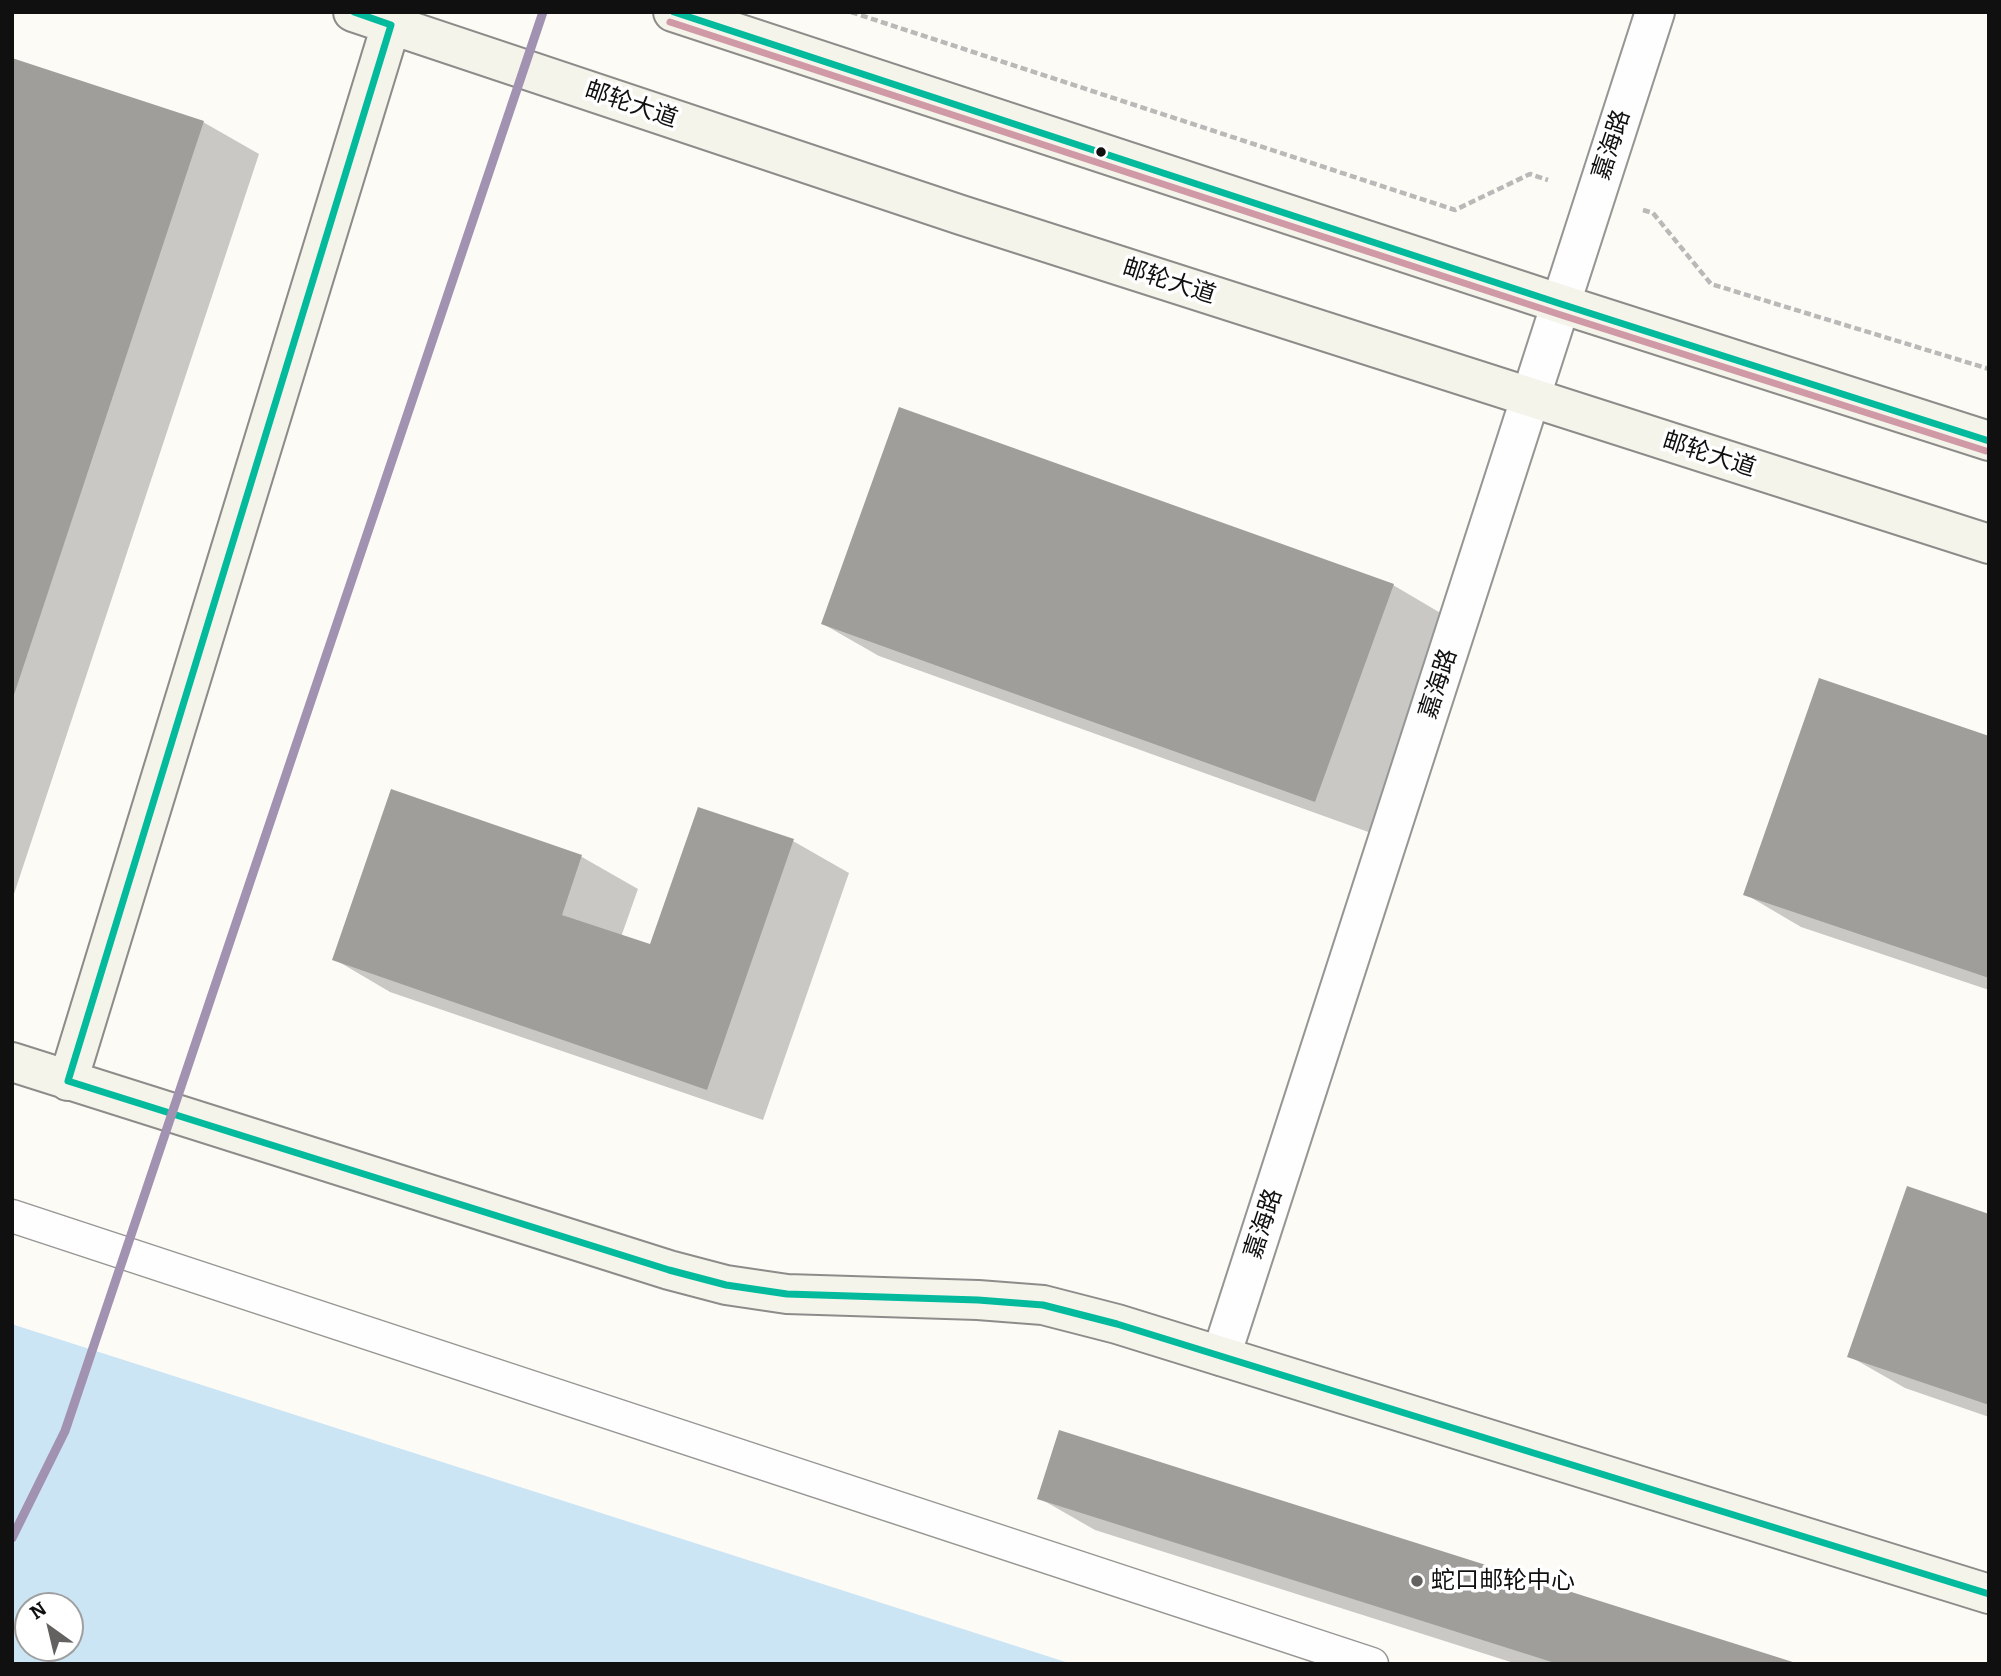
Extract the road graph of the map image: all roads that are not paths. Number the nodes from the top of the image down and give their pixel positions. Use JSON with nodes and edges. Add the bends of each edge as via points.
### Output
{"nodes":[{"id":1,"x":353,"y":12,"type":"edge"},
{"id":2,"x":673,"y":12,"type":"edge"},
{"id":3,"x":1655,"y":12,"type":"edge"},
{"id":4,"x":393,"y":18,"type":"edge"},
{"id":5,"x":1561,"y":304,"type":"junction"},
{"id":6,"x":1531,"y":399,"type":"junction"},
{"id":7,"x":1989,"y":441,"type":"edge"},
{"id":8,"x":1989,"y":544,"type":"edge"},
{"id":9,"x":12,"y":1062,"type":"edge"},
{"id":10,"x":68,"y":1081,"type":"junction"},
{"id":11,"x":12,"y":1216,"type":"edge"},
{"id":12,"x":1221,"y":1356,"type":"junction"},
{"id":13,"x":1989,"y":1594,"type":"edge"},
{"id":14,"x":1372,"y":1664,"type":"edge"}],
"edges":[{"from":1,"to":4,"type":"street","name":"邮轮大道"},
{"from":2,"to":5,"type":"street"},
{"from":3,"to":5,"type":"street","name":"嘉海路"},
{"from":4,"to":6,"type":"street","name":"邮轮大道","via":[[974,220]]},
{"from":4,"to":10,"type":"street"},
{"from":5,"to":6,"type":"street","name":"嘉海路"},
{"from":5,"to":7,"type":"street"},
{"from":6,"to":8,"type":"street","name":"邮轮大道"},
{"from":6,"to":12,"type":"street","name":"嘉海路"},
{"from":9,"to":10,"type":"street"},
{"from":10,"to":12,"type":"street","via":[[726,1285],[787,1294],[1044,1305]]},
{"from":11,"to":14,"type":"lane"},
{"from":12,"to":13,"type":"street"}]}
